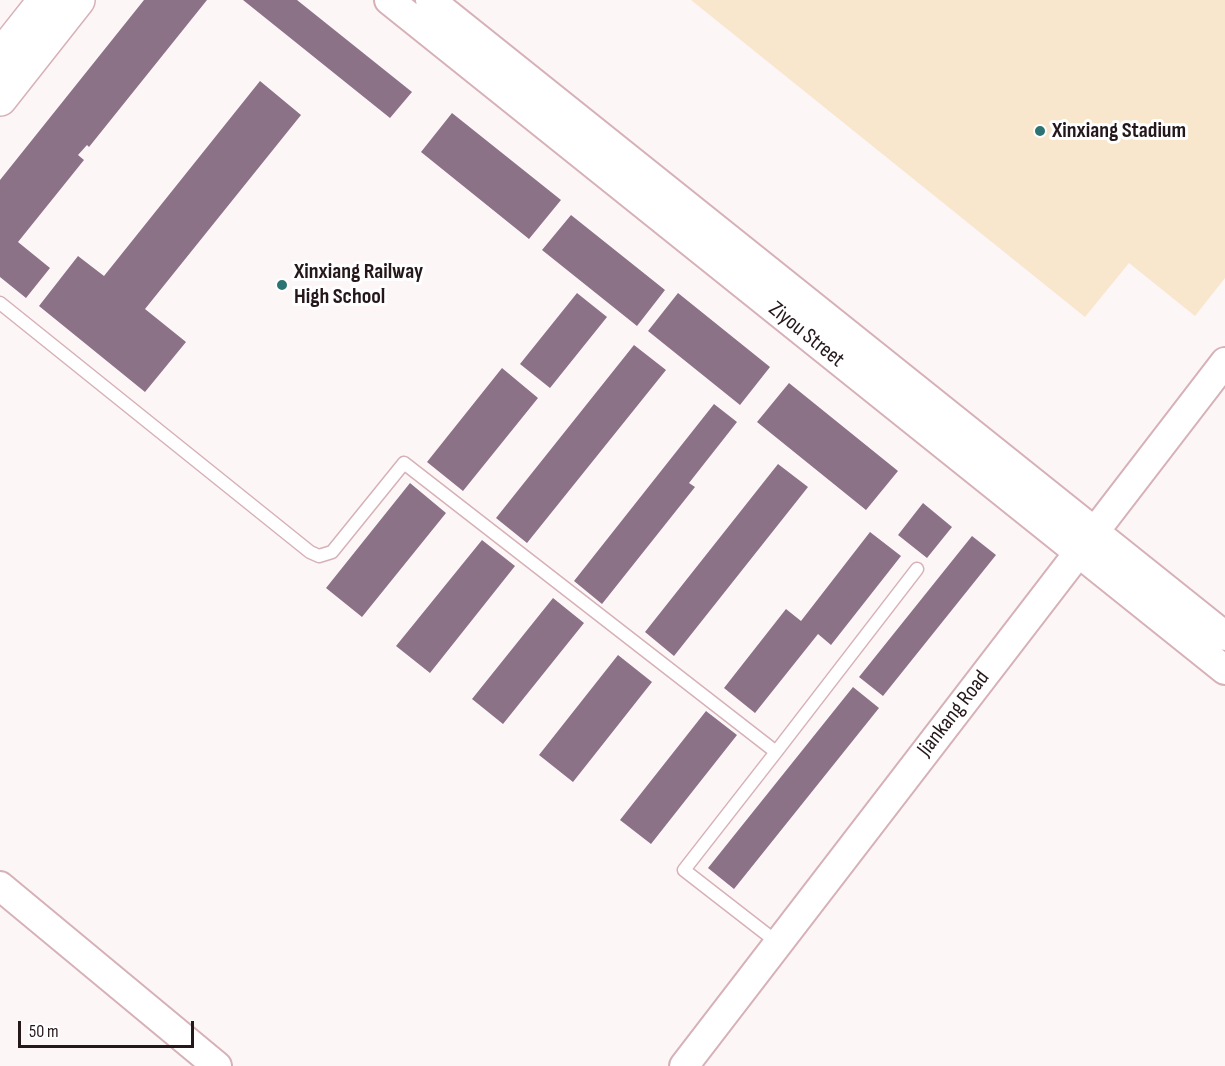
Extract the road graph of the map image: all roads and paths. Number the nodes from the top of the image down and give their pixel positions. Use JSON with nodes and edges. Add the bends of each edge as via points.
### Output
{"nodes":[{"id":1,"x":45,"y":0,"type":"edge"},
{"id":2,"x":78,"y":0,"type":"edge"},
{"id":3,"x":389,"y":0,"type":"edge"},
{"id":4,"x":430,"y":0,"type":"edge"},
{"id":5,"x":0,"y":57,"type":"edge"},
{"id":6,"x":0,"y":99,"type":"edge"},
{"id":7,"x":0,"y":303,"type":"edge"},
{"id":8,"x":1225,"y":362,"type":"edge"},
{"id":9,"x":1086,"y":542,"type":"junction"},
{"id":10,"x":917,"y":569,"type":"dead end"},
{"id":11,"x":1225,"y":636,"type":"edge"},
{"id":12,"x":1225,"y":670,"type":"edge"},
{"id":13,"x":776,"y":752,"type":"junction"},
{"id":14,"x":0,"y":885,"type":"edge"},
{"id":15,"x":778,"y":943,"type":"junction"},
{"id":16,"x":217,"y":1066,"type":"edge"},
{"id":17,"x":684,"y":1066,"type":"edge"}],
"edges":[{"from":1,"to":5,"type":"main road"},
{"from":2,"to":6,"type":"main road"},
{"from":3,"to":9,"type":"street","name":"Ziyou Street"},
{"from":4,"to":9,"type":"street","name":"Ziyou Street"},
{"from":7,"to":13,"type":"lane","via":[[319,556],[332,552],[404,464]]},
{"from":8,"to":9,"type":"street","name":"Jiankang Road"},
{"from":9,"to":11,"type":"street","name":"Ziyou Street"},
{"from":9,"to":12,"type":"street","name":"Ziyou Street"},
{"from":9,"to":15,"type":"street","name":"Jiankang Road"},
{"from":10,"to":13,"type":"lane"},
{"from":13,"to":15,"type":"lane","via":[[684,870]]},
{"from":14,"to":16,"type":"street"},
{"from":15,"to":17,"type":"street","name":"Jiankang Road"}]}
